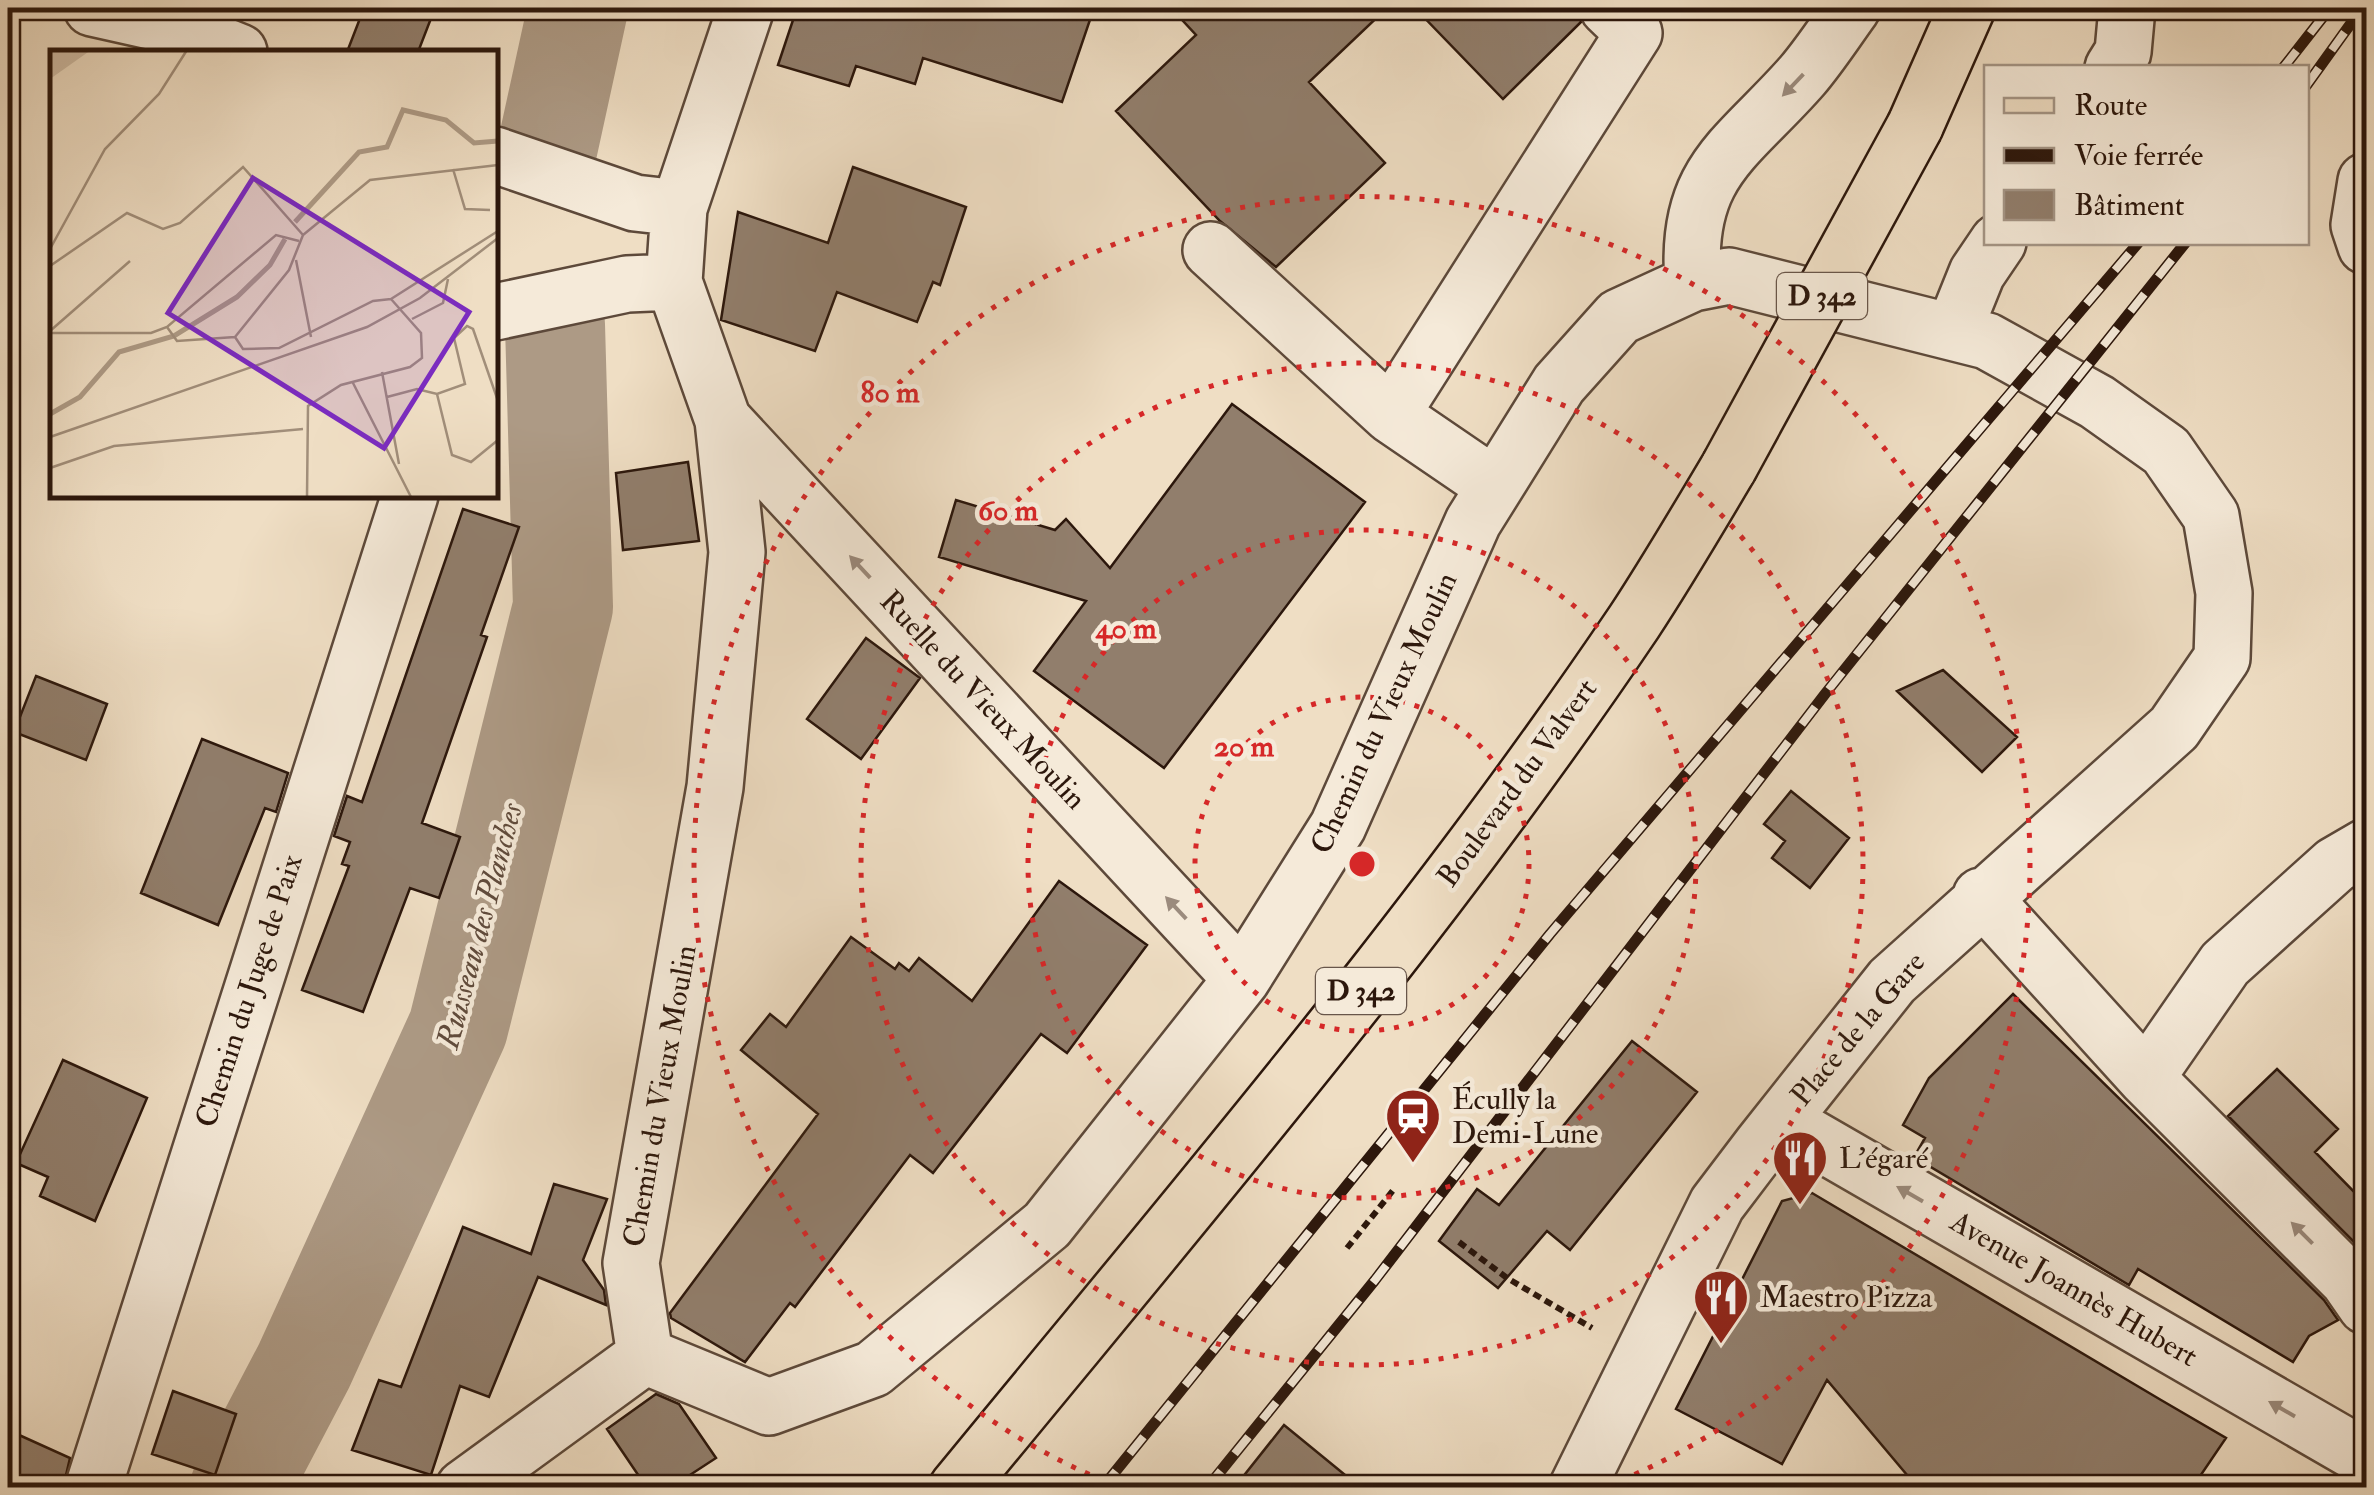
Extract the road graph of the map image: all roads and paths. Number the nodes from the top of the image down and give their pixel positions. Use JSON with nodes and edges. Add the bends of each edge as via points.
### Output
{"nodes":[{"id":1,"x":92,"y":8,"type":"edge"},
{"id":2,"x":746,"y":8,"type":"edge"},
{"id":3,"x":1852,"y":8,"type":"edge"},
{"id":4,"x":1967,"y":8,"type":"edge"},
{"id":5,"x":2127,"y":8,"type":"edge"},
{"id":6,"x":1629,"y":20,"type":"edge"},
{"id":7,"x":235,"y":50,"type":"edge"},
{"id":8,"x":2116,"y":65,"type":"edge"},
{"id":9,"x":507,"y":159,"type":"edge"},
{"id":10,"x":2366,"y":181,"type":"edge"},
{"id":11,"x":657,"y":205,"type":"junction"},
{"id":12,"x":1996,"y":245,"type":"edge"},
{"id":13,"x":2366,"y":246,"type":"edge"},
{"id":14,"x":1211,"y":250,"type":"dead end"},
{"id":15,"x":1693,"y":283,"type":"junction"},
{"id":16,"x":650,"y":284,"type":"junction"},
{"id":17,"x":498,"y":310,"type":"edge"},
{"id":18,"x":1954,"y":330,"type":"junction"},
{"id":19,"x":1390,"y":415,"type":"junction"},
{"id":20,"x":724,"y":420,"type":"junction"},
{"id":21,"x":1496,"y":486,"type":"junction"},
{"id":22,"x":409,"y":498,"type":"edge"},
{"id":23,"x":2366,"y":847,"type":"edge"},
{"id":24,"x":1980,"y":896,"type":"junction"},
{"id":25,"x":1242,"y":979,"type":"junction"},
{"id":26,"x":2146,"y":1078,"type":"junction"},
{"id":27,"x":1784,"y":1118,"type":"junction"},
{"id":28,"x":1395,"y":1188,"type":"dead end"},
{"id":29,"x":1459,"y":1242,"type":"dead end"},
{"id":30,"x":1346,"y":1248,"type":"dead end"},
{"id":31,"x":2366,"y":1306,"type":"edge"},
{"id":32,"x":1600,"y":1332,"type":"dead end"},
{"id":33,"x":645,"y":1356,"type":"junction"},
{"id":34,"x":2366,"y":1458,"type":"edge"},
{"id":35,"x":92,"y":1488,"type":"edge"},
{"id":36,"x":464,"y":1488,"type":"edge"},
{"id":37,"x":958,"y":1488,"type":"edge"},
{"id":38,"x":1577,"y":1488,"type":"edge"}],
"edges":[{"from":1,"to":7,"type":"street"},
{"from":2,"to":11,"type":"street","name":"Chemin du Vieux Moulin"},
{"from":3,"to":15,"type":"street","one_way":true,"via":[[1803,74],[1721,158],[1696,213]]},
{"from":4,"to":37,"type":"main road","name":"Boulevard du Valvert","number":"D 342","bridge":true,"via":[[1916,126],[1729,467],[1635,620],[1313,1054]]},
{"from":5,"to":8,"type":"street"},
{"from":6,"to":19,"type":"street"},
{"from":9,"to":11,"type":"street"},
{"from":10,"to":13,"type":"street","via":[[2359,225]]},
{"from":11,"to":16,"type":"street","name":"Chemin du Vieux Moulin"},
{"from":12,"to":18,"type":"street"},
{"from":14,"to":19,"type":"street"},
{"from":15,"to":18,"type":"street","name":"Chemin du Vieux Moulin","via":[[1728,276],[1758,281]]},
{"from":15,"to":21,"type":"street","name":"Chemin du Vieux Moulin","via":[[1619,317],[1559,384]]},
{"from":16,"to":17,"type":"street"},
{"from":16,"to":20,"type":"street","name":"Chemin du Vieux Moulin"},
{"from":18,"to":24,"type":"street","name":"Place de la Gare","via":[[2098,402],[2166,451],[2211,516],[2224,593],[2222,658],[2174,728]]},
{"from":19,"to":21,"type":"street"},
{"from":25,"to":20,"type":"street","name":"Ruelle du Vieux Moulin","one_way":true},
{"from":20,"to":33,"type":"street","name":"Chemin du Vieux Moulin","via":[[737,552],[731,658],[715,787],[631,1263]]},
{"from":21,"to":25,"type":"street","name":"Chemin du Vieux Moulin","via":[[1473,522],[1338,826]]},
{"from":22,"to":35,"type":"street","name":"Chemin du Juge de Paix"},
{"from":23,"to":26,"type":"street","via":[[2335,865],[2225,964]]},
{"from":24,"to":26,"type":"street"},
{"from":24,"to":27,"type":"street","name":"Place de la Gare","via":[[1892,980]]},
{"from":25,"to":33,"type":"street","name":"Chemin du Vieux Moulin","via":[[1048,1225],[873,1368],[770,1407]]},
{"from":31,"to":26,"type":"street","one_way":true,"via":[[2348,1280]]},
{"from":34,"to":27,"type":"street","name":"Avenue Joannès Hubert","one_way":true},
{"from":27,"to":38,"type":"street","name":"Place de la Gare","via":[[1718,1204]]},
{"from":28,"to":30,"type":"path"},
{"from":29,"to":32,"type":"path"},
{"from":33,"to":36,"type":"street"}]}
